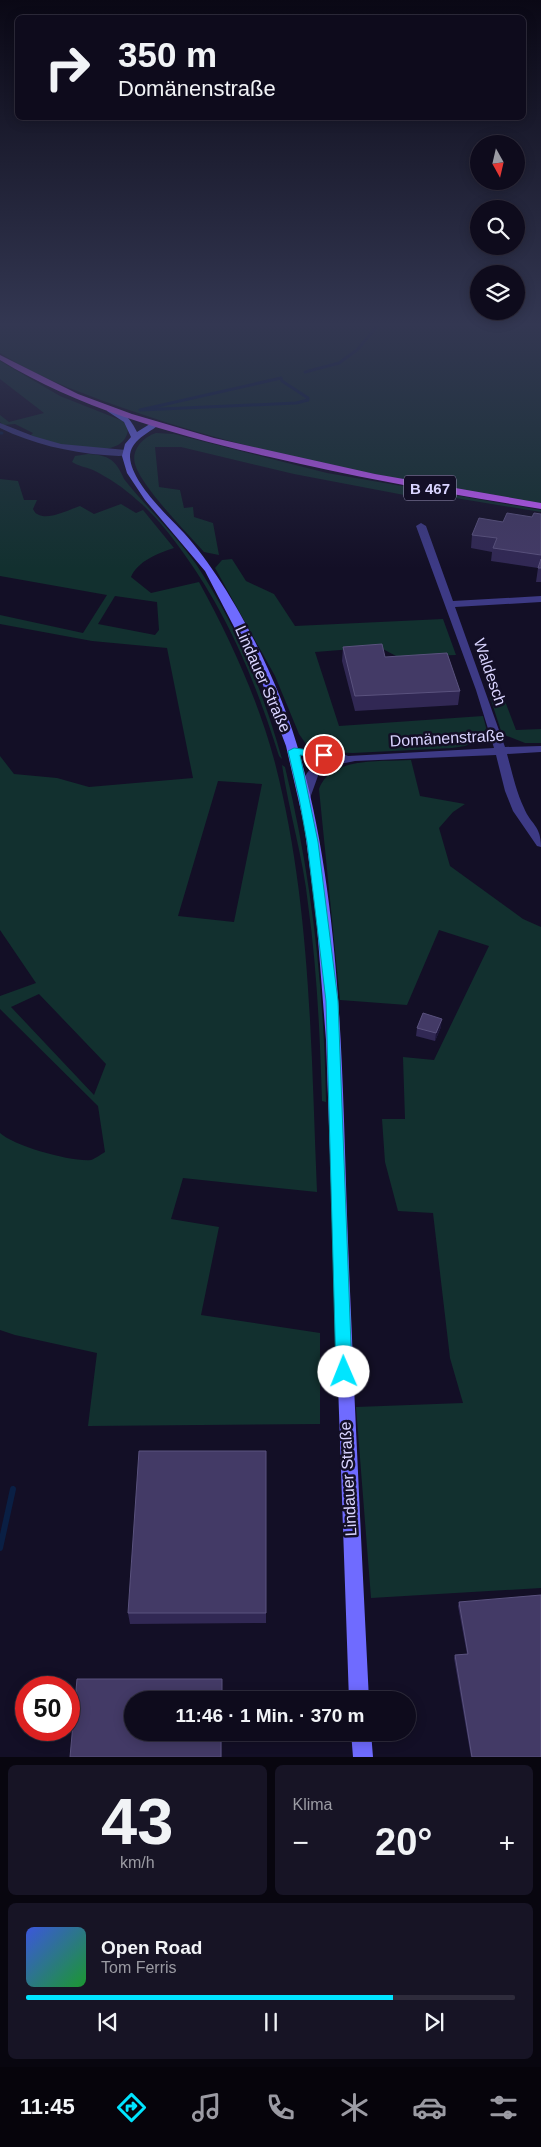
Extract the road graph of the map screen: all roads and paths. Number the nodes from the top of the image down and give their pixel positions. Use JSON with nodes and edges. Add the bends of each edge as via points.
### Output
{"nodes":[{"id":1,"x":102,"y":405,"type":"edge"},
{"id":2,"x":110,"y":408,"type":"junction"},
{"id":3,"x":156,"y":424,"type":"junction"},
{"id":4,"x":0,"y":425,"type":"edge"},
{"id":5,"x":135,"y":437,"type":"junction"},
{"id":6,"x":126,"y":453,"type":"junction"},
{"id":7,"x":541,"y":506,"type":"edge"},
{"id":8,"x":421,"y":526,"type":"dead end"},
{"id":9,"x":541,"y":599,"type":"edge"},
{"id":10,"x":449,"y":604,"type":"junction"},
{"id":11,"x":541,"y":749,"type":"edge"},
{"id":12,"x":294,"y":751,"type":"junction"},
{"id":13,"x":501,"y":751,"type":"junction"},
{"id":14,"x":355,"y":758,"type":"junction"},
{"id":15,"x":305,"y":798,"type":"junction"},
{"id":16,"x":541,"y":843,"type":"edge"},
{"id":17,"x":359,"y":1691,"type":"edge"},
{"id":18,"x":361,"y":1741,"type":"edge"},
{"id":19,"x":362,"y":1757,"type":"edge"}],
"edges":[{"from":1,"to":2,"type":"main road","number":"B 467"},
{"from":2,"to":3,"type":"main road","number":"B 467"},
{"from":2,"to":5,"type":"main road","via":[[128,421]]},
{"from":3,"to":5,"type":"main road"},
{"from":3,"to":7,"type":"main road","number":"B 467","via":[[351,473]]},
{"from":4,"to":6,"type":"street","via":[[30,439],[74,450]]},
{"from":5,"to":6,"type":"main road"},
{"from":6,"to":12,"type":"main road","name":"Lindauer Straße","via":[[127,464],[135,480],[182,534],[211,574],[258,659]]},
{"from":8,"to":10,"type":"street","name":"Waldesch"},
{"from":9,"to":10,"type":"street"},
{"from":10,"to":13,"type":"street","name":"Waldesch"},
{"from":11,"to":13,"type":"street","name":"Domänenstraße"},
{"from":12,"to":14,"type":"street","name":"Domänenstraße"},
{"from":12,"to":15,"type":"main road","name":"Lindauer Straße"},
{"from":13,"to":14,"type":"street","name":"Domänenstraße"},
{"from":13,"to":16,"type":"street","name":"Waldesch","via":[[519,811]]},
{"from":14,"to":15,"type":"street","name":"Domänenstraße","via":[[316,768],[308,779]]},
{"from":15,"to":17,"type":"main road","name":"Lindauer Straße","via":[[332,1001],[345,1409]]},
{"from":18,"to":19,"type":"main road"}]}
